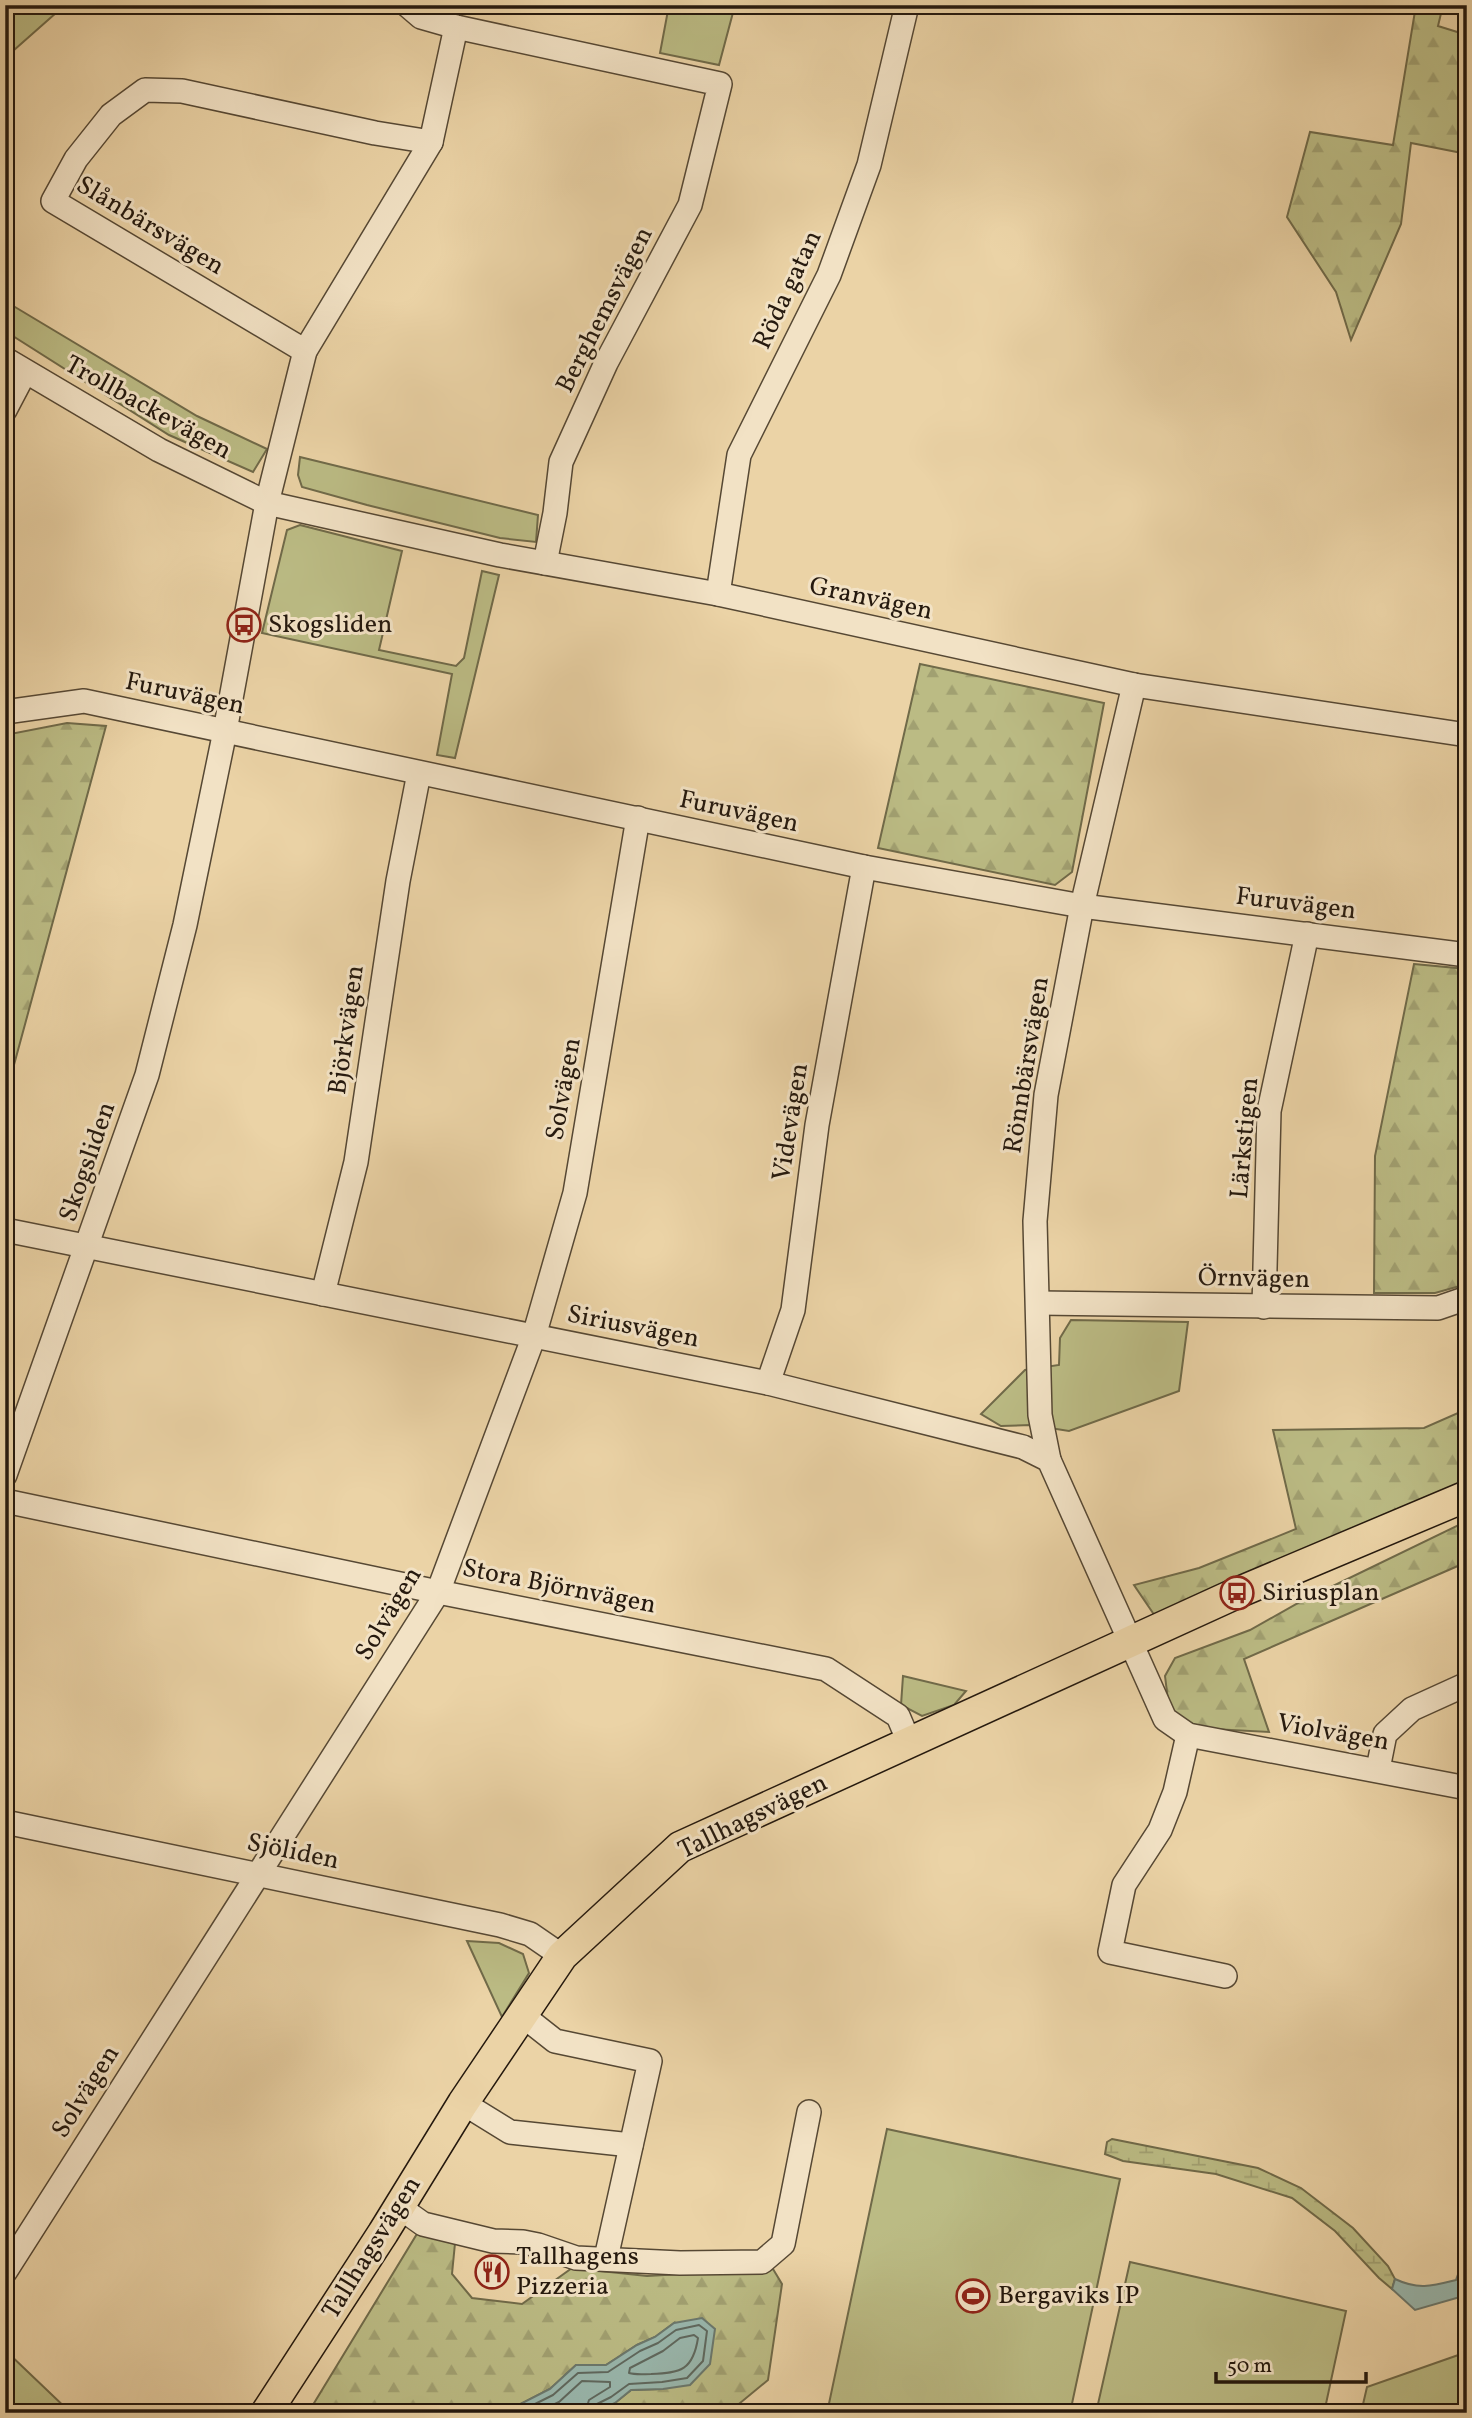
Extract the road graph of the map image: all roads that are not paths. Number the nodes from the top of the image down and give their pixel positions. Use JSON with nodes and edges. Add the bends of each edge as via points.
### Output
{"nodes":[{"id":1,"x":407,"y":5,"type":"edge"},
{"id":2,"x":907,"y":5,"type":"edge"},
{"id":3,"x":456,"y":27,"type":"junction"},
{"id":4,"x":431,"y":142,"type":"junction"},
{"id":5,"x":304,"y":351,"type":"junction"},
{"id":6,"x":5,"y":359,"type":"edge"},
{"id":7,"x":25,"y":372,"type":"junction"},
{"id":8,"x":5,"y":410,"type":"edge"},
{"id":9,"x":267,"y":503,"type":"junction"},
{"id":10,"x":545,"y":563,"type":"junction"},
{"id":11,"x":718,"y":594,"type":"junction"},
{"id":12,"x":1135,"y":685,"type":"junction"},
{"id":13,"x":5,"y":712,"type":"edge"},
{"id":14,"x":225,"y":731,"type":"junction"},
{"id":15,"x":1467,"y":735,"type":"edge"},
{"id":16,"x":419,"y":773,"type":"junction"},
{"id":17,"x":638,"y":818,"type":"junction"},
{"id":18,"x":864,"y":867,"type":"junction"},
{"id":19,"x":1082,"y":906,"type":"junction"},
{"id":20,"x":1307,"y":934,"type":"junction"},
{"id":21,"x":1467,"y":955,"type":"edge"},
{"id":22,"x":5,"y":1230,"type":"edge"},
{"id":23,"x":88,"y":1246,"type":"junction"},
{"id":24,"x":323,"y":1294,"type":"junction"},
{"id":25,"x":1467,"y":1298,"type":"edge"},
{"id":26,"x":1038,"y":1303,"type":"junction"},
{"id":27,"x":1264,"y":1307,"type":"junction"},
{"id":28,"x":534,"y":1336,"type":"junction"},
{"id":29,"x":768,"y":1383,"type":"junction"},
{"id":30,"x":1049,"y":1460,"type":"junction"},
{"id":31,"x":5,"y":1475,"type":"edge"},
{"id":32,"x":1467,"y":1496,"type":"edge"},
{"id":33,"x":5,"y":1501,"type":"edge"},
{"id":34,"x":438,"y":1592,"type":"junction"},
{"id":35,"x":1131,"y":1641,"type":"junction"},
{"id":36,"x":1467,"y":1684,"type":"edge"},
{"id":37,"x":1188,"y":1735,"type":"junction"},
{"id":38,"x":909,"y":1742,"type":"junction"},
{"id":39,"x":1378,"y":1769,"type":"junction"},
{"id":40,"x":1467,"y":1788,"type":"edge"},
{"id":41,"x":5,"y":1822,"type":"edge"},
{"id":42,"x":257,"y":1873,"type":"junction"},
{"id":43,"x":562,"y":1956,"type":"junction"},
{"id":44,"x":1225,"y":1976,"type":"dead end"},
{"id":45,"x":522,"y":2015,"type":"junction"},
{"id":46,"x":463,"y":2103,"type":"junction"},
{"id":47,"x":809,"y":2112,"type":"dead end"},
{"id":48,"x":631,"y":2145,"type":"junction"},
{"id":49,"x":399,"y":2207,"type":"junction"},
{"id":50,"x":606,"y":2258,"type":"junction"},
{"id":51,"x":5,"y":2272,"type":"edge"},
{"id":52,"x":266,"y":2413,"type":"edge"}],
"edges":[{"from":1,"to":3,"type":"street","via":[[421,16]]},
{"from":2,"to":11,"type":"street","name":"Röda gatan","via":[[869,165],[830,275],[739,455]]},
{"from":3,"to":4,"type":"street","name":"Skogsliden"},
{"from":3,"to":10,"type":"street","name":"Berghemsvägen","via":[[720,84],[690,205],[606,363],[561,462]]},
{"from":4,"to":5,"type":"street","name":"Skogsliden"},
{"from":4,"to":5,"type":"street","name":"Slånbärsvägen","via":[[182,91],[145,90],[111,115],[76,159],[53,201]]},
{"from":5,"to":9,"type":"street","name":"Skogsliden"},
{"from":6,"to":7,"type":"street","name":"Trollbackevägen"},
{"from":7,"to":8,"type":"street"},
{"from":7,"to":9,"type":"street","name":"Trollbackevägen","via":[[159,450]]},
{"from":9,"to":10,"type":"street","name":"Granvägen"},
{"from":9,"to":14,"type":"street","name":"Skogsliden"},
{"from":10,"to":11,"type":"street","name":"Granvägen"},
{"from":11,"to":12,"type":"street","name":"Granvägen"},
{"from":12,"to":15,"type":"street","name":"Granvägen"},
{"from":12,"to":19,"type":"street","name":"Rönnbärsvägen"},
{"from":13,"to":14,"type":"street","name":"Furuvägen","via":[[84,701]]},
{"from":14,"to":16,"type":"street","name":"Furuvägen"},
{"from":14,"to":23,"type":"street","name":"Skogsliden","via":[[185,925],[147,1075]]},
{"from":16,"to":17,"type":"street","name":"Furuvägen"},
{"from":16,"to":24,"type":"street","name":"Björkvägen","via":[[356,1162]]},
{"from":17,"to":18,"type":"street","name":"Furuvägen"},
{"from":17,"to":28,"type":"street","name":"Solvägen","via":[[575,1193]]},
{"from":18,"to":19,"type":"street","name":"Furuvägen"},
{"from":18,"to":29,"type":"street","name":"Videvägen","via":[[817,1125],[793,1310]]},
{"from":19,"to":20,"type":"street","name":"Furuvägen"},
{"from":19,"to":26,"type":"street","name":"Rönnbärsvägen","via":[[1046,1095],[1035,1221]]},
{"from":20,"to":21,"type":"street","name":"Furuvägen"},
{"from":20,"to":27,"type":"street","name":"Lärkstigen","via":[[1269,1111]]},
{"from":22,"to":23,"type":"street","name":"Siriusvägen"},
{"from":23,"to":24,"type":"street","name":"Siriusvägen"},
{"from":23,"to":31,"type":"street","name":"Skogsliden"},
{"from":24,"to":28,"type":"street","name":"Siriusvägen"},
{"from":25,"to":27,"type":"street","name":"Örnvägen","via":[[1438,1308]]},
{"from":26,"to":27,"type":"street","name":"Örnvägen"},
{"from":26,"to":30,"type":"street","name":"Rönnbärsvägen","via":[[1040,1415]]},
{"from":28,"to":29,"type":"street","name":"Siriusvägen"},
{"from":28,"to":34,"type":"street","name":"Solvägen"},
{"from":29,"to":30,"type":"street","name":"Siriusvägen","via":[[1023,1447]]},
{"from":30,"to":35,"type":"street"},
{"from":32,"to":35,"type":"main road","name":"Tallhagsvägen"},
{"from":33,"to":34,"type":"street","name":"Stora Björnvägen"},
{"from":34,"to":38,"type":"street","name":"Stora Björnvägen","via":[[826,1669],[898,1716]]},
{"from":34,"to":42,"type":"street","name":"Solvägen"},
{"from":35,"to":37,"type":"street","via":[[1165,1719]]},
{"from":35,"to":38,"type":"main road","name":"Tallhagsvägen"},
{"from":36,"to":39,"type":"street","via":[[1412,1709],[1385,1734]]},
{"from":37,"to":39,"type":"street","name":"Violvägen"},
{"from":37,"to":44,"type":"street","via":[[1175,1792],[1160,1830],[1124,1885],[1110,1952]]},
{"from":38,"to":43,"type":"main road","name":"Tallhagsvägen","via":[[680,1847]]},
{"from":39,"to":40,"type":"street","name":"Violvägen"},
{"from":41,"to":42,"type":"street","name":"Sjöliden"},
{"from":42,"to":43,"type":"street","name":"Sjöliden","via":[[500,1925],[530,1934]]},
{"from":42,"to":51,"type":"street","name":"Solvägen"},
{"from":43,"to":45,"type":"main road","name":"Tallhagsvägen"},
{"from":45,"to":46,"type":"main road","name":"Tallhagsvägen"},
{"from":45,"to":48,"type":"street","via":[[555,2041],[650,2061]]},
{"from":46,"to":48,"type":"street","via":[[510,2132]]},
{"from":46,"to":49,"type":"main road","name":"Tallhagsvägen"},
{"from":47,"to":50,"type":"street","via":[[783,2244],[762,2262]]},
{"from":48,"to":50,"type":"street"},
{"from":49,"to":50,"type":"street","via":[[423,2224],[456,2233],[523,2242],[576,2258]]},
{"from":49,"to":52,"type":"main road","name":"Tallhagsvägen"}]}
